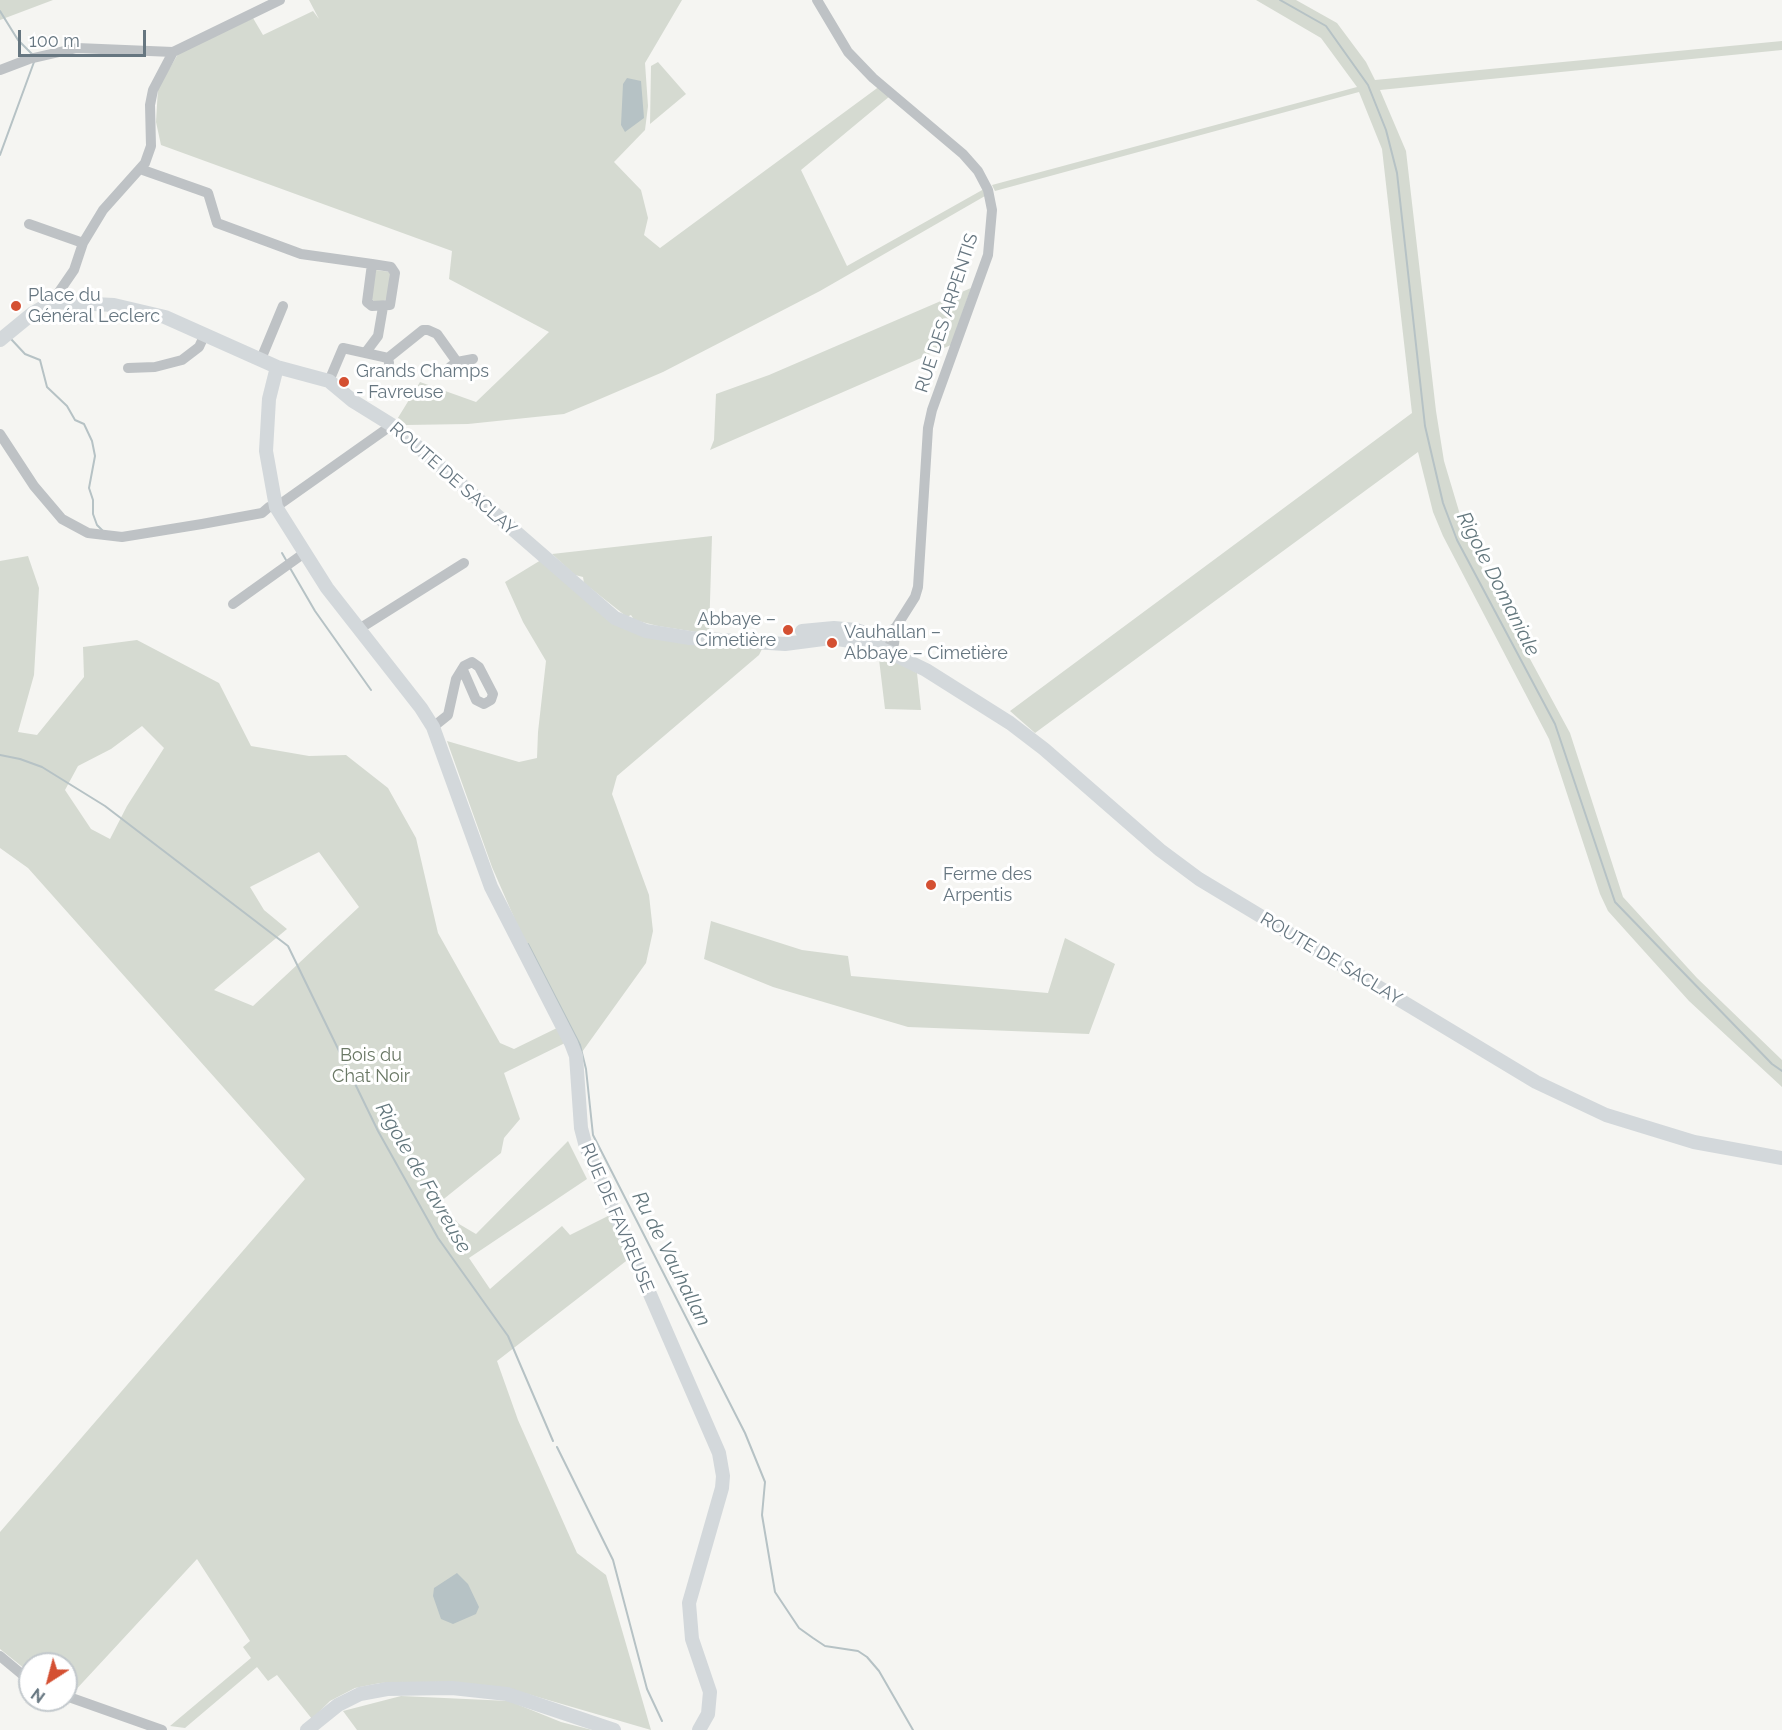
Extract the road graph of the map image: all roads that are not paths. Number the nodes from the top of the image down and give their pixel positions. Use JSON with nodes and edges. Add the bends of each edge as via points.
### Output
{"nodes":[{"id":1,"x":280,"y":0,"type":"edge"},
{"id":2,"x":817,"y":0,"type":"edge"},
{"id":3,"x":173,"y":52,"type":"junction"},
{"id":4,"x":0,"y":70,"type":"edge"},
{"id":5,"x":140,"y":169,"type":"junction"},
{"id":6,"x":29,"y":224,"type":"dead end"},
{"id":7,"x":83,"y":243,"type":"junction"},
{"id":8,"x":372,"y":264,"type":"junction"},
{"id":9,"x":52,"y":302,"type":"junction"},
{"id":10,"x":283,"y":306,"type":"dead end"},
{"id":11,"x":383,"y":307,"type":"junction"},
{"id":12,"x":205,"y":334,"type":"junction"},
{"id":13,"x":0,"y":340,"type":"edge"},
{"id":14,"x":366,"y":352,"type":"junction"},
{"id":15,"x":261,"y":359,"type":"junction"},
{"id":16,"x":473,"y":359,"type":"dead end"},
{"id":17,"x":277,"y":367,"type":"junction"},
{"id":18,"x":128,"y":368,"type":"dead end"},
{"id":19,"x":328,"y":381,"type":"junction"},
{"id":20,"x":392,"y":425,"type":"junction"},
{"id":21,"x":0,"y":434,"type":"edge"},
{"id":22,"x":276,"y":507,"type":"junction"},
{"id":23,"x":303,"y":554,"type":"junction"},
{"id":24,"x":464,"y":563,"type":"dead end"},
{"id":25,"x":233,"y":604,"type":"dead end"},
{"id":26,"x":896,"y":627,"type":"junction"},
{"id":27,"x":359,"y":629,"type":"junction"},
{"id":28,"x":880,"y":638,"type":"junction"},
{"id":29,"x":854,"y":640,"type":"junction"},
{"id":30,"x":769,"y":642,"type":"junction"},
{"id":31,"x":894,"y":644,"type":"junction"},
{"id":32,"x":463,"y":670,"type":"dead end"},
{"id":33,"x":926,"y":670,"type":"junction"},
{"id":34,"x":433,"y":727,"type":"junction"},
{"id":35,"x":1782,"y":1158,"type":"edge"},
{"id":36,"x":0,"y":1656,"type":"edge"},
{"id":37,"x":18,"y":1672,"type":"edge"},
{"id":38,"x":78,"y":1700,"type":"edge"},
{"id":39,"x":162,"y":1730,"type":"edge"},
{"id":40,"x":307,"y":1730,"type":"edge"},
{"id":41,"x":614,"y":1730,"type":"edge"},
{"id":42,"x":699,"y":1730,"type":"edge"}],
"edges":[{"from":1,"to":3,"type":"street"},
{"from":2,"to":26,"type":"street","name":"RUE DES ARPENTIS","via":[[848,52],[873,78],[963,153],[978,171],[992,210],[988,255],[932,410],[918,587]]},
{"from":3,"to":4,"type":"street","via":[[77,48],[34,57]]},
{"from":3,"to":5,"type":"street","via":[[153,90],[151,146]]},
{"from":5,"to":7,"type":"street","via":[[103,210]]},
{"from":5,"to":8,"type":"street","via":[[208,193],[217,223],[301,254]]},
{"from":6,"to":7,"type":"street"},
{"from":7,"to":9,"type":"street","via":[[74,270]]},
{"from":8,"to":11,"type":"street","via":[[367,302]]},
{"from":8,"to":11,"type":"street","via":[[391,267],[395,273],[390,305]]},
{"from":9,"to":12,"type":"main road","name":"ROUTE DE SACLAY","via":[[138,309]]},
{"from":9,"to":13,"type":"main road"},
{"from":10,"to":15,"type":"street"},
{"from":11,"to":14,"type":"street","via":[[378,336]]},
{"from":12,"to":15,"type":"main road","name":"ROUTE DE SACLAY"},
{"from":12,"to":18,"type":"street","via":[[199,347],[183,360]]},
{"from":14,"to":16,"type":"street","via":[[389,360],[423,330],[429,330],[437,334],[454,364]]},
{"from":14,"to":19,"type":"street","via":[[344,348]]},
{"from":15,"to":17,"type":"main road","name":"ROUTE DE SACLAY"},
{"from":17,"to":19,"type":"main road","name":"ROUTE DE SACLAY"},
{"from":17,"to":22,"type":"main road","name":"RUE DE FAVREUSE","via":[[269,399],[266,451]]},
{"from":19,"to":20,"type":"main road","name":"ROUTE DE SACLAY"},
{"from":20,"to":22,"type":"street"},
{"from":20,"to":30,"type":"main road","name":"ROUTE DE SACLAY","via":[[615,618],[663,635]]},
{"from":21,"to":22,"type":"street","via":[[56,514],[70,525],[97,535],[133,535],[242,517]]},
{"from":22,"to":23,"type":"main road","name":"RUE DE FAVREUSE"},
{"from":23,"to":25,"type":"street"},
{"from":23,"to":27,"type":"main road","name":"RUE DE FAVREUSE"},
{"from":24,"to":27,"type":"street"},
{"from":26,"to":28,"type":"street","name":"RUE DES ARPENTIS"},
{"from":26,"to":31,"type":"street","name":"RUE DES ARPENTIS"},
{"from":27,"to":34,"type":"main road","name":"RUE DE FAVREUSE"},
{"from":28,"to":30,"type":"main road","name":"ROUTE DE SACLAY","via":[[834,628],[790,633]]},
{"from":28,"to":31,"type":"main road","name":"ROUTE DE SACLAY"},
{"from":29,"to":30,"type":"main road","name":"ROUTE DE SACLAY"},
{"from":29,"to":31,"type":"street","name":"ROUTE DE SACLAY","via":[[862,638],[889,647]]},
{"from":29,"to":33,"type":"main road","name":"ROUTE DE SACLAY"},
{"from":31,"to":33,"type":"main road","name":"ROUTE DE SACLAY"},
{"from":32,"to":34,"type":"street","via":[[456,679],[448,715]]},
{"from":33,"to":35,"type":"main road","name":"ROUTE DE SACLAY","via":[[1032,739],[1191,874],[1536,1082],[1606,1115],[1694,1142]]},
{"from":34,"to":42,"type":"main road","name":"RUE DE FAVREUSE","via":[[491,887],[572,1043],[586,1147],[719,1453],[723,1476],[718,1502],[689,1603],[690,1626],[710,1692],[708,1714]]},
{"from":36,"to":37,"type":"street"},
{"from":38,"to":39,"type":"street"},
{"from":40,"to":41,"type":"main road","via":[[349,1699],[374,1690],[406,1688],[495,1691]]}]}
